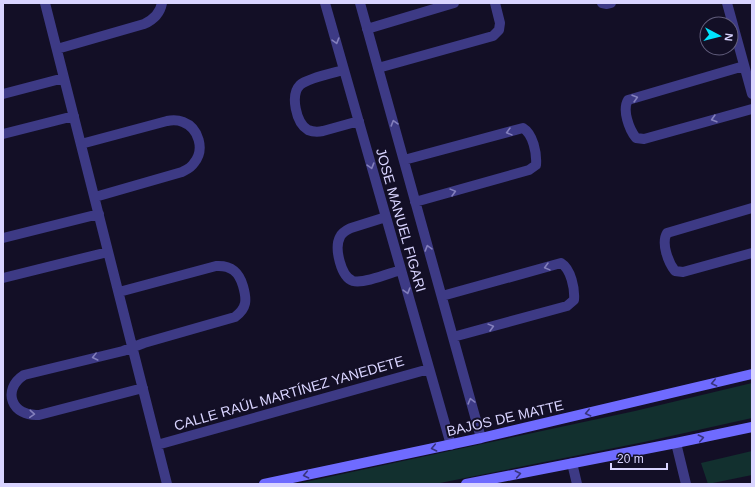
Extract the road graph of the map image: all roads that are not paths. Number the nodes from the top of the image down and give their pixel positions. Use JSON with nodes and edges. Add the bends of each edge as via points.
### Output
{"nodes":[{"id":1,"x":45,"y":3,"type":"edge"},
{"id":2,"x":162,"y":3,"type":"edge"},
{"id":3,"x":325,"y":3,"type":"edge"},
{"id":4,"x":360,"y":3,"type":"edge"},
{"id":5,"x":454,"y":3,"type":"edge"},
{"id":6,"x":495,"y":3,"type":"edge"},
{"id":7,"x":602,"y":3,"type":"edge"},
{"id":8,"x":611,"y":3,"type":"edge"},
{"id":9,"x":726,"y":3,"type":"edge"},
{"id":10,"x":367,"y":29,"type":"junction"},
{"id":11,"x":57,"y":49,"type":"junction"},
{"id":12,"x":744,"y":66,"type":"junction"},
{"id":13,"x":378,"y":68,"type":"junction"},
{"id":14,"x":344,"y":70,"type":"junction"},
{"id":15,"x":64,"y":78,"type":"junction"},
{"id":16,"x":3,"y":94,"type":"edge"},
{"id":17,"x":752,"y":94,"type":"edge"},
{"id":18,"x":752,"y":109,"type":"edge"},
{"id":19,"x":74,"y":116,"type":"junction"},
{"id":20,"x":359,"y":121,"type":"junction"},
{"id":21,"x":3,"y":134,"type":"edge"},
{"id":22,"x":81,"y":144,"type":"junction"},
{"id":23,"x":404,"y":160,"type":"junction"},
{"id":24,"x":94,"y":198,"type":"junction"},
{"id":25,"x":415,"y":202,"type":"junction"},
{"id":26,"x":752,"y":208,"type":"edge"},
{"id":27,"x":99,"y":214,"type":"junction"},
{"id":28,"x":386,"y":217,"type":"junction"},
{"id":29,"x":3,"y":238,"type":"edge"},
{"id":30,"x":108,"y":252,"type":"junction"},
{"id":31,"x":752,"y":253,"type":"edge"},
{"id":32,"x":401,"y":270,"type":"junction"},
{"id":33,"x":3,"y":278,"type":"edge"},
{"id":34,"x":119,"y":292,"type":"junction"},
{"id":35,"x":442,"y":296,"type":"junction"},
{"id":36,"x":453,"y":337,"type":"junction"},
{"id":37,"x":132,"y":347,"type":"junction"},
{"id":38,"x":429,"y":369,"type":"junction"},
{"id":39,"x":752,"y":374,"type":"edge"},
{"id":40,"x":143,"y":388,"type":"junction"},
{"id":41,"x":752,"y":427,"type":"edge"},
{"id":42,"x":481,"y":438,"type":"junction"},
{"id":43,"x":676,"y":443,"type":"junction"},
{"id":44,"x":158,"y":445,"type":"junction"},
{"id":45,"x":451,"y":445,"type":"junction"},
{"id":46,"x":572,"y":463,"type":"junction"},
{"id":47,"x":168,"y":484,"type":"edge"},
{"id":48,"x":264,"y":484,"type":"edge"},
{"id":49,"x":466,"y":484,"type":"edge"},
{"id":50,"x":577,"y":484,"type":"edge"},
{"id":51,"x":686,"y":484,"type":"edge"}],
"edges":[{"from":1,"to":11,"type":"street"},
{"from":2,"to":11,"type":"street","via":[[157,15],[144,24]]},
{"from":3,"to":14,"type":"street","name":"JOSE MANUEL FIGARI","one_way":true},
{"from":4,"to":10,"type":"street","name":"JOSE MANUEL FIGARI"},
{"from":5,"to":10,"type":"street"},
{"from":6,"to":13,"type":"street","via":[[500,23],[499,30],[493,36]]},
{"from":7,"to":8,"type":"street"},
{"from":9,"to":12,"type":"street"},
{"from":10,"to":13,"type":"street","name":"JOSE MANUEL FIGARI"},
{"from":11,"to":15,"type":"street"},
{"from":12,"to":17,"type":"street"},
{"from":18,"to":12,"type":"street","one_way":true,"via":[[644,139],[636,138],[625,111],[628,100]]},
{"from":23,"to":13,"type":"street","name":"JOSE MANUEL FIGARI","one_way":true},
{"from":14,"to":20,"type":"street","name":"JOSE MANUEL FIGARI"},
{"from":14,"to":20,"type":"street","via":[[305,82],[297,89],[295,104],[301,122],[312,132]]},
{"from":15,"to":16,"type":"street"},
{"from":15,"to":19,"type":"street"},
{"from":19,"to":21,"type":"street"},
{"from":19,"to":22,"type":"street"},
{"from":20,"to":28,"type":"street","name":"JOSE MANUEL FIGARI","one_way":true},
{"from":22,"to":24,"type":"street"},
{"from":22,"to":24,"type":"street","via":[[175,120],[190,125],[200,145],[200,152],[194,164],[182,172]]},
{"from":23,"to":25,"type":"street","name":"JOSE MANUEL FIGARI"},
{"from":25,"to":23,"type":"street","one_way":true,"via":[[529,170],[536,165],[531,136],[523,128]]},
{"from":24,"to":27,"type":"street"},
{"from":35,"to":25,"type":"street","name":"JOSE MANUEL FIGARI","one_way":true},
{"from":26,"to":31,"type":"street","via":[[667,233],[664,244],[675,271],[683,272]]},
{"from":27,"to":29,"type":"street"},
{"from":27,"to":30,"type":"street"},
{"from":28,"to":32,"type":"street","name":"JOSE MANUEL FIGARI"},
{"from":28,"to":32,"type":"street","via":[[343,233],[338,244],[343,270],[350,280],[359,282]]},
{"from":30,"to":33,"type":"street"},
{"from":30,"to":34,"type":"street"},
{"from":32,"to":38,"type":"street","name":"JOSE MANUEL FIGARI","one_way":true},
{"from":34,"to":37,"type":"street"},
{"from":34,"to":37,"type":"street","via":[[221,266],[231,268],[237,273],[245,294],[243,309],[235,317]]},
{"from":35,"to":36,"type":"street","name":"JOSE MANUEL FIGARI"},
{"from":36,"to":35,"type":"street","one_way":true,"via":[[567,306],[574,300],[569,272],[561,263]]},
{"from":42,"to":36,"type":"street","name":"JOSE MANUEL FIGARI","one_way":true},
{"from":37,"to":40,"type":"street"},
{"from":37,"to":40,"type":"street","one_way":true,"via":[[24,375],[15,382],[11,399],[17,409],[33,415]]},
{"from":38,"to":44,"type":"street","name":"CALLE RAÚL MARTÍNEZ YANEDETE"},
{"from":38,"to":45,"type":"street","name":"JOSE MANUEL FIGARI"},
{"from":39,"to":42,"type":"main road","name":"BAJOS DE MATTE","one_way":true},
{"from":40,"to":44,"type":"street"},
{"from":43,"to":41,"type":"main road","one_way":true},
{"from":42,"to":45,"type":"main road","name":"BAJOS DE MATTE"},
{"from":43,"to":46,"type":"main road"},
{"from":43,"to":51,"type":"street"},
{"from":44,"to":47,"type":"street"},
{"from":45,"to":48,"type":"main road","name":"BAJOS DE MATTE","one_way":true},
{"from":49,"to":46,"type":"main road","one_way":true},
{"from":46,"to":50,"type":"street"}]}
